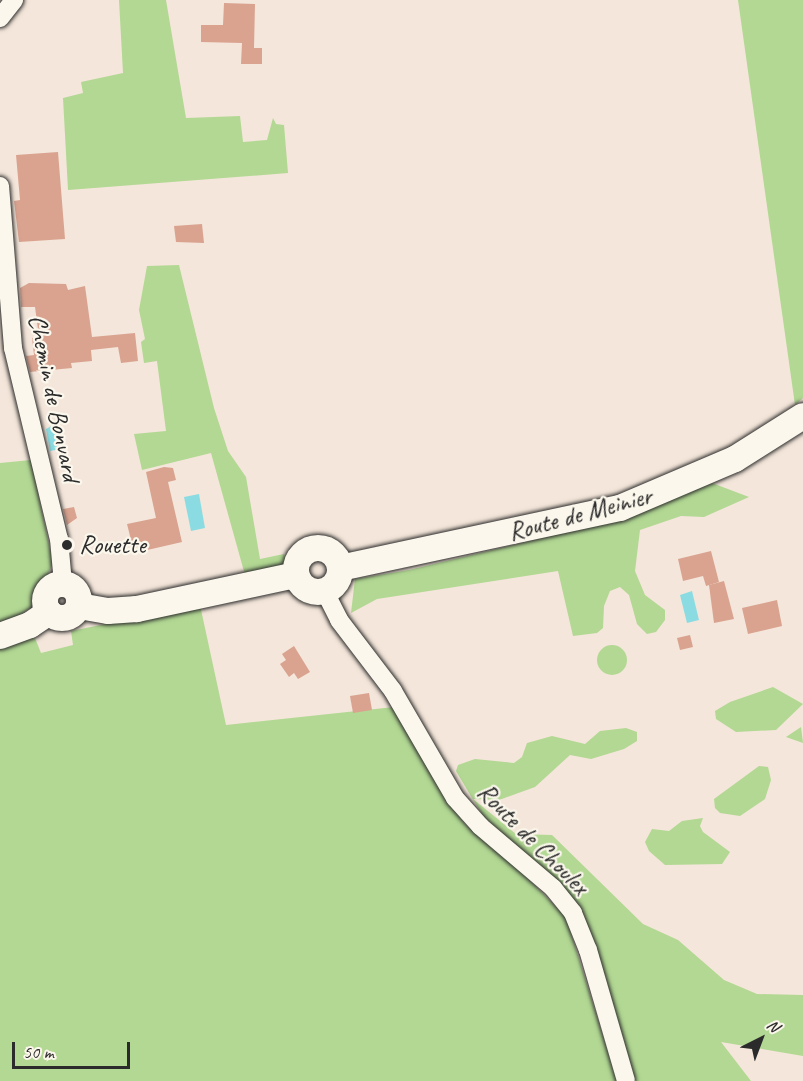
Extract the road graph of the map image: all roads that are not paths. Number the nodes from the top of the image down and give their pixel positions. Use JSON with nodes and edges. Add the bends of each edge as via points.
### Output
{"nodes":[{"id":1,"x":0,"y":186,"type":"edge"},
{"id":2,"x":803,"y":416,"type":"edge"},
{"id":3,"x":340,"y":568,"type":"junction"},
{"id":4,"x":296,"y":575,"type":"junction"},
{"id":5,"x":63,"y":584,"type":"junction"},
{"id":6,"x":325,"y":592,"type":"junction"},
{"id":7,"x":79,"y":606,"type":"junction"},
{"id":8,"x":49,"y":612,"type":"junction"},
{"id":9,"x":0,"y":636,"type":"edge"},
{"id":10,"x":626,"y":1081,"type":"edge"}],
"edges":[{"from":1,"to":5,"type":"street","name":"Chemin de Bonvard","via":[[13,348],[59,539]]},
{"from":2,"to":3,"type":"street","name":"Route de Meinier","via":[[735,459],[620,508]]},
{"from":3,"to":4,"type":"street","via":[[333,554],[311,549],[298,559]]},
{"from":3,"to":6,"type":"street","via":[[337,583]]},
{"from":4,"to":6,"type":"street","via":[[310,592]]},
{"from":4,"to":7,"type":"street","via":[[137,609],[108,611]]},
{"from":5,"to":7,"type":"street","via":[[75,589]]},
{"from":5,"to":8,"type":"street","via":[[56,585],[45,597]]},
{"from":6,"to":10,"type":"street","name":"Route de Choulex","via":[[339,620],[393,691],[461,805],[553,888],[573,913],[588,950]]},
{"from":7,"to":8,"type":"street","via":[[69,617],[54,617]]},
{"from":8,"to":9,"type":"street","via":[[30,625]]}]}
